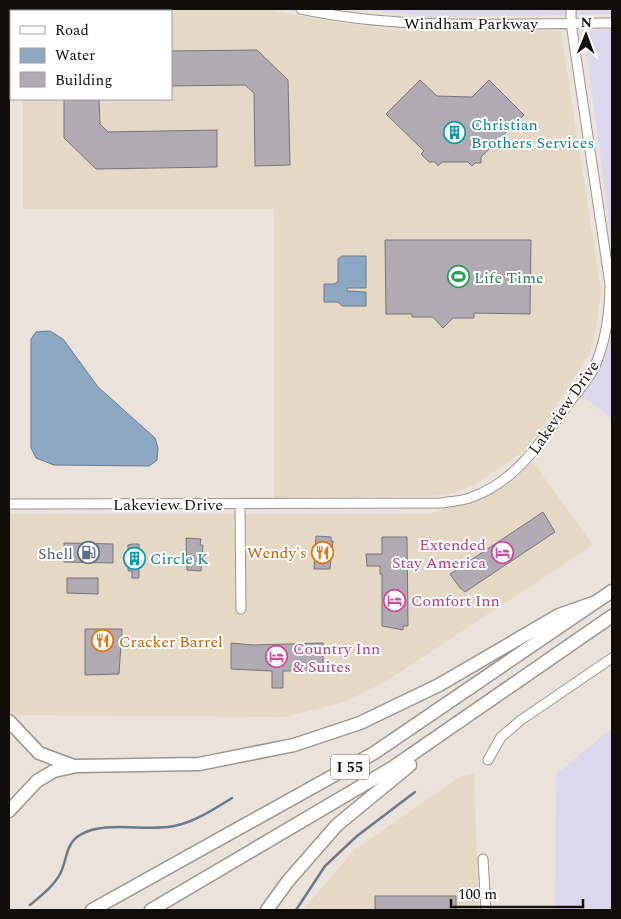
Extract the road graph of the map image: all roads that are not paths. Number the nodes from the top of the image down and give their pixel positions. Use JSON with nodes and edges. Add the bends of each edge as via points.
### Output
{"nodes":[{"id":1,"x":301,"y":9,"type":"edge"},
{"id":2,"x":571,"y":9,"type":"edge"},
{"id":3,"x":571,"y":23,"type":"junction"},
{"id":4,"x":612,"y":23,"type":"edge"},
{"id":5,"x":9,"y":504,"type":"edge"},
{"id":6,"x":240,"y":504,"type":"junction"},
{"id":7,"x":612,"y":592,"type":"edge"},
{"id":8,"x":596,"y":602,"type":"junction"},
{"id":9,"x":241,"y":608,"type":"dead end"},
{"id":10,"x":612,"y":617,"type":"edge"},
{"id":11,"x":612,"y":658,"type":"edge"},
{"id":12,"x":9,"y":721,"type":"edge"},
{"id":13,"x":488,"y":760,"type":"dead end"},
{"id":14,"x":77,"y":766,"type":"junction"},
{"id":15,"x":9,"y":811,"type":"edge"},
{"id":16,"x":483,"y":859,"type":"dead end"},
{"id":17,"x":92,"y":910,"type":"edge"},
{"id":18,"x":151,"y":910,"type":"edge"},
{"id":19,"x":267,"y":910,"type":"edge"},
{"id":20,"x":486,"y":910,"type":"edge"}],
"edges":[{"from":1,"to":3,"type":"street","name":"Windham Parkway","via":[[422,25]]},
{"from":2,"to":3,"type":"street","name":"Lakeview Drive"},
{"from":3,"to":4,"type":"street","name":"Windham Parkway"},
{"from":3,"to":6,"type":"street","name":"Lakeview Drive","via":[[610,284],[610,311],[604,338],[594,367],[580,388],[523,464],[472,497],[415,504]]},
{"from":5,"to":6,"type":"street","name":"Lakeview Drive"},
{"from":6,"to":9,"type":"street"},
{"from":7,"to":8,"type":"highway","number":"I 55"},
{"from":8,"to":14,"type":"highway","via":[[559,615],[439,685],[360,723],[294,745],[199,764]]},
{"from":8,"to":17,"type":"highway","number":"I 55","via":[[374,753]]},
{"from":10,"to":18,"type":"highway","number":"I 55","via":[[392,768]]},
{"from":10,"to":19,"type":"highway","via":[[431,747],[337,825]]},
{"from":11,"to":13,"type":"street","via":[[521,720],[501,737]]},
{"from":12,"to":14,"type":"highway","via":[[39,754]]},
{"from":14,"to":15,"type":"highway","via":[[54,771],[37,781]]},
{"from":16,"to":20,"type":"street"}]}
